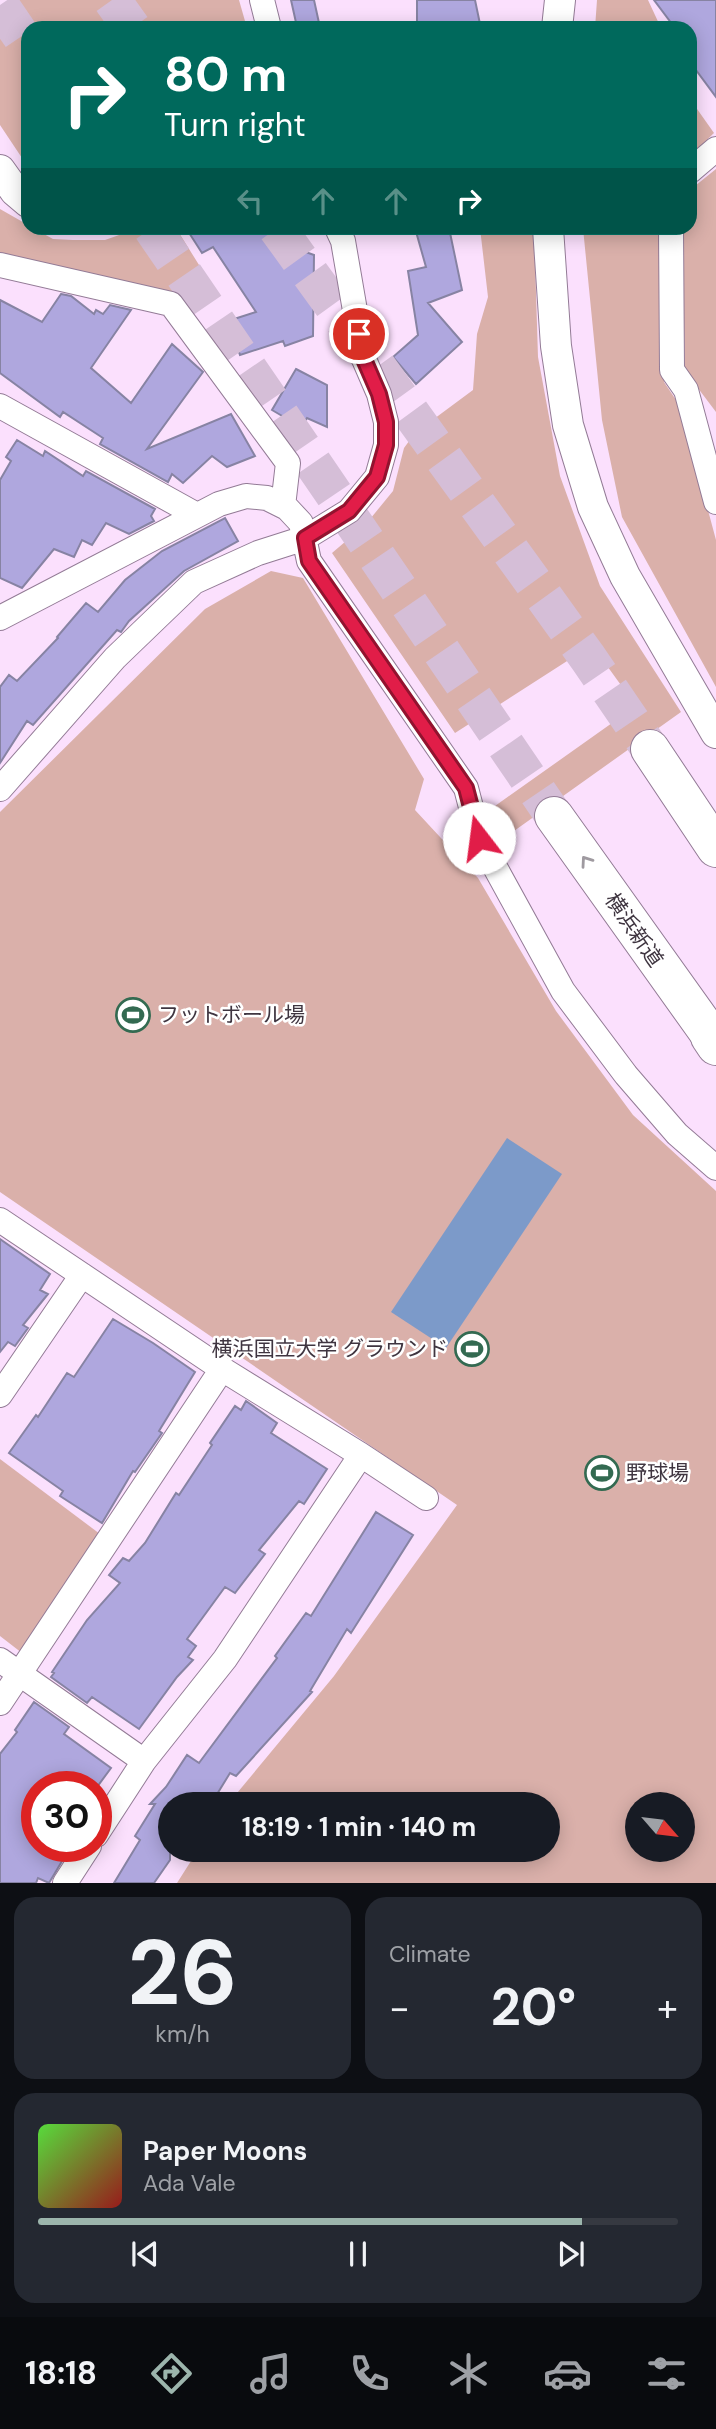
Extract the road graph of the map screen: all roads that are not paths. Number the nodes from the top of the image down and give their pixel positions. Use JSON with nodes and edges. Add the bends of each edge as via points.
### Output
{"nodes":[{"id":1,"x":262,"y":0,"type":"edge"},
{"id":2,"x":560,"y":0,"type":"edge"},
{"id":3,"x":267,"y":21,"type":"edge"},
{"id":4,"x":558,"y":21,"type":"edge"},
{"id":5,"x":716,"y":149,"type":"edge"},
{"id":6,"x":697,"y":165,"type":"edge"},
{"id":7,"x":0,"y":170,"type":"edge"},
{"id":8,"x":21,"y":196,"type":"edge"},
{"id":9,"x":340,"y":235,"type":"edge"},
{"id":10,"x":548,"y":235,"type":"edge"},
{"id":11,"x":671,"y":235,"type":"edge"},
{"id":12,"x":0,"y":265,"type":"edge"},
{"id":13,"x":0,"y":406,"type":"edge"},
{"id":14,"x":716,"y":502,"type":"edge"},
{"id":15,"x":283,"y":506,"type":"junction"},
{"id":16,"x":197,"y":516,"type":"junction"},
{"id":17,"x":305,"y":538,"type":"junction"},
{"id":18,"x":0,"y":618,"type":"edge"},
{"id":19,"x":716,"y":733,"type":"edge"},
{"id":20,"x":650,"y":749,"type":"tunnel mouth"},
{"id":21,"x":0,"y":789,"type":"edge"},
{"id":22,"x":679,"y":792,"type":"junction"},
{"id":23,"x":554,"y":816,"type":"tunnel mouth"},
{"id":24,"x":716,"y":848,"type":"edge"},
{"id":25,"x":716,"y":875,"type":"edge"},
{"id":26,"x":714,"y":1042,"type":"edge"},
{"id":27,"x":716,"y":1168,"type":"edge"},
{"id":28,"x":0,"y":1220,"type":"edge"},
{"id":29,"x":82,"y":1275,"type":"junction"},
{"id":30,"x":222,"y":1369,"type":"junction"},
{"id":31,"x":0,"y":1395,"type":"edge"},
{"id":32,"x":361,"y":1455,"type":"junction"},
{"id":33,"x":426,"y":1498,"type":"dead end"},
{"id":34,"x":10,"y":1667,"type":"edge"},
{"id":35,"x":0,"y":1703,"type":"edge"},
{"id":36,"x":144,"y":1761,"type":"junction"},
{"id":37,"x":112,"y":1810,"type":"edge"},
{"id":38,"x":79,"y":1862,"type":"edge"},
{"id":39,"x":65,"y":1883,"type":"edge"}],
"edges":[{"from":1,"to":3,"type":"street"},
{"from":2,"to":4,"type":"street"},
{"from":5,"to":6,"type":"street"},
{"from":7,"to":8,"type":"street"},
{"from":9,"to":17,"type":"street","via":[[363,357],[386,422],[386,445],[377,477],[349,511]]},
{"from":10,"to":19,"type":"street","via":[[556,346],[568,425],[593,508],[625,576]]},
{"from":11,"to":14,"type":"street","via":[[672,370],[686,390]]},
{"from":12,"to":15,"type":"street","via":[[171,303],[288,463]]},
{"from":13,"to":16,"type":"street"},
{"from":15,"to":16,"type":"street","via":[[267,498],[246,496]]},
{"from":15,"to":17,"type":"street","via":[[300,523]]},
{"from":16,"to":18,"type":"street"},
{"from":17,"to":21,"type":"street","via":[[194,582],[115,658]]},
{"from":17,"to":27,"type":"street","via":[[309,561],[466,788],[479,838],[563,990],[626,1075],[677,1134]]},
{"from":20,"to":22,"type":"highway"},
{"from":22,"to":24,"type":"highway"},
{"from":22,"to":25,"type":"highway"},
{"from":26,"to":23,"type":"highway","name":"横浜新道","one_way":true},
{"from":28,"to":29,"type":"street"},
{"from":29,"to":30,"type":"street"},
{"from":29,"to":31,"type":"street"},
{"from":30,"to":32,"type":"street"},
{"from":30,"to":34,"type":"street"},
{"from":32,"to":33,"type":"street"},
{"from":32,"to":36,"type":"street","via":[[225,1659]]},
{"from":34,"to":35,"type":"street"},
{"from":34,"to":36,"type":"street"},
{"from":36,"to":37,"type":"street"},
{"from":38,"to":39,"type":"street"}]}
